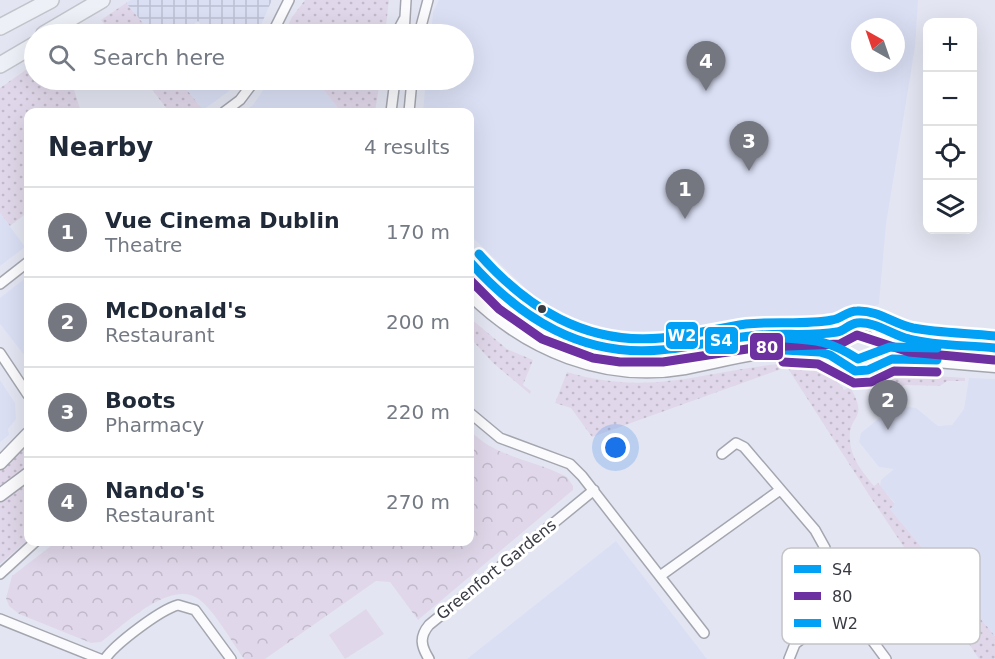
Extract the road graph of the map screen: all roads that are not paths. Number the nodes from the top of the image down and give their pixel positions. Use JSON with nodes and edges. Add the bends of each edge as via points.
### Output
{"nodes":[{"id":1,"x":51,"y":0,"type":"edge"},
{"id":2,"x":102,"y":0,"type":"edge"},
{"id":3,"x":289,"y":0,"type":"edge"},
{"id":4,"x":405,"y":0,"type":"edge"},
{"id":5,"x":428,"y":0,"type":"edge"},
{"id":6,"x":404,"y":19,"type":"junction"},
{"id":7,"x":61,"y":24,"type":"edge"},
{"id":8,"x":67,"y":24,"type":"edge"},
{"id":9,"x":277,"y":24,"type":"edge"},
{"id":10,"x":401,"y":24,"type":"edge"},
{"id":11,"x":404,"y":24,"type":"edge"},
{"id":12,"x":422,"y":24,"type":"edge"},
{"id":13,"x":0,"y":27,"type":"edge"},
{"id":14,"x":24,"y":44,"type":"edge"},
{"id":15,"x":24,"y":51,"type":"edge"},
{"id":16,"x":0,"y":56,"type":"edge"},
{"id":17,"x":0,"y":64,"type":"edge"},
{"id":18,"x":248,"y":90,"type":"edge"},
{"id":19,"x":394,"y":90,"type":"edge"},
{"id":20,"x":411,"y":90,"type":"edge"},
{"id":21,"x":229,"y":108,"type":"edge"},
{"id":22,"x":392,"y":108,"type":"edge"},
{"id":23,"x":409,"y":108,"type":"edge"},
{"id":24,"x":24,"y":265,"type":"edge"},
{"id":25,"x":474,"y":266,"type":"edge"},
{"id":26,"x":0,"y":284,"type":"edge"},
{"id":27,"x":474,"y":298,"type":"edge"},
{"id":28,"x":876,"y":327,"type":"junction"},
{"id":29,"x":839,"y":332,"type":"junction"},
{"id":30,"x":995,"y":348,"type":"edge"},
{"id":31,"x":0,"y":353,"type":"edge"},
{"id":32,"x":841,"y":363,"type":"junction"},
{"id":33,"x":879,"y":364,"type":"junction"},
{"id":34,"x":995,"y":366,"type":"edge"},
{"id":35,"x":24,"y":383,"type":"edge"},
{"id":36,"x":474,"y":416,"type":"edge"},
{"id":37,"x":24,"y":438,"type":"edge"},
{"id":38,"x":722,"y":454,"type":"dead end"},
{"id":39,"x":0,"y":463,"type":"edge"},
{"id":40,"x":24,"y":477,"type":"edge"},
{"id":41,"x":594,"y":490,"type":"junction"},
{"id":42,"x":780,"y":490,"type":"junction"},
{"id":43,"x":0,"y":495,"type":"edge"},
{"id":44,"x":30,"y":546,"type":"edge"},
{"id":45,"x":825,"y":548,"type":"edge"},
{"id":46,"x":0,"y":573,"type":"edge"},
{"id":47,"x":660,"y":576,"type":"junction"},
{"id":48,"x":0,"y":620,"type":"edge"},
{"id":49,"x":704,"y":633,"type":"dead end"},
{"id":50,"x":795,"y":644,"type":"edge"},
{"id":51,"x":875,"y":644,"type":"edge"},
{"id":52,"x":102,"y":659,"type":"edge"},
{"id":53,"x":231,"y":659,"type":"edge"},
{"id":54,"x":429,"y":659,"type":"edge"},
{"id":55,"x":789,"y":659,"type":"edge"},
{"id":56,"x":886,"y":659,"type":"edge"}],
"edges":[{"from":1,"to":13,"type":"highway"},
{"from":2,"to":7,"type":"highway"},
{"from":2,"to":8,"type":"highway"},
{"from":3,"to":9,"type":"street"},
{"from":4,"to":6,"type":"street"},
{"from":5,"to":12,"type":"street"},
{"from":6,"to":10,"type":"street"},
{"from":6,"to":11,"type":"street"},
{"from":14,"to":16,"type":"highway"},
{"from":15,"to":17,"type":"highway"},
{"from":18,"to":21,"type":"street"},
{"from":19,"to":22,"type":"street"},
{"from":20,"to":23,"type":"street"},
{"from":24,"to":26,"type":"street"},
{"from":25,"to":29,"type":"street","via":[[505,301],[535,322],[573,340],[609,349],[650,351],[750,335]]},
{"from":27,"to":32,"type":"street","via":[[505,325],[535,344],[562,356],[609,368],[659,371],[795,349],[820,352]]},
{"from":28,"to":29,"type":"street","via":[[857,321]]},
{"from":28,"to":30,"type":"street","via":[[911,340]]},
{"from":28,"to":33,"type":"street","via":[[885,345]]},
{"from":29,"to":32,"type":"street","via":[[835,348]]},
{"from":31,"to":35,"type":"street"},
{"from":32,"to":33,"type":"street","via":[[861,372]]},
{"from":33,"to":34,"type":"street","via":[[902,358]]},
{"from":36,"to":41,"type":"street","via":[[500,438],[570,464]]},
{"from":37,"to":39,"type":"street"},
{"from":38,"to":42,"type":"street","via":[[736,442]]},
{"from":40,"to":43,"type":"street"},
{"from":41,"to":47,"type":"street"},
{"from":41,"to":54,"type":"street","name":"Greenfort Gardens","via":[[429,625],[421,638]]},
{"from":42,"to":45,"type":"street","via":[[815,530]]},
{"from":42,"to":47,"type":"street"},
{"from":44,"to":46,"type":"street"},
{"from":47,"to":49,"type":"street"},
{"from":48,"to":52,"type":"street"},
{"from":50,"to":55,"type":"street"},
{"from":51,"to":56,"type":"street"},
{"from":52,"to":53,"type":"street","via":[[178,605],[195,610]]}]}
